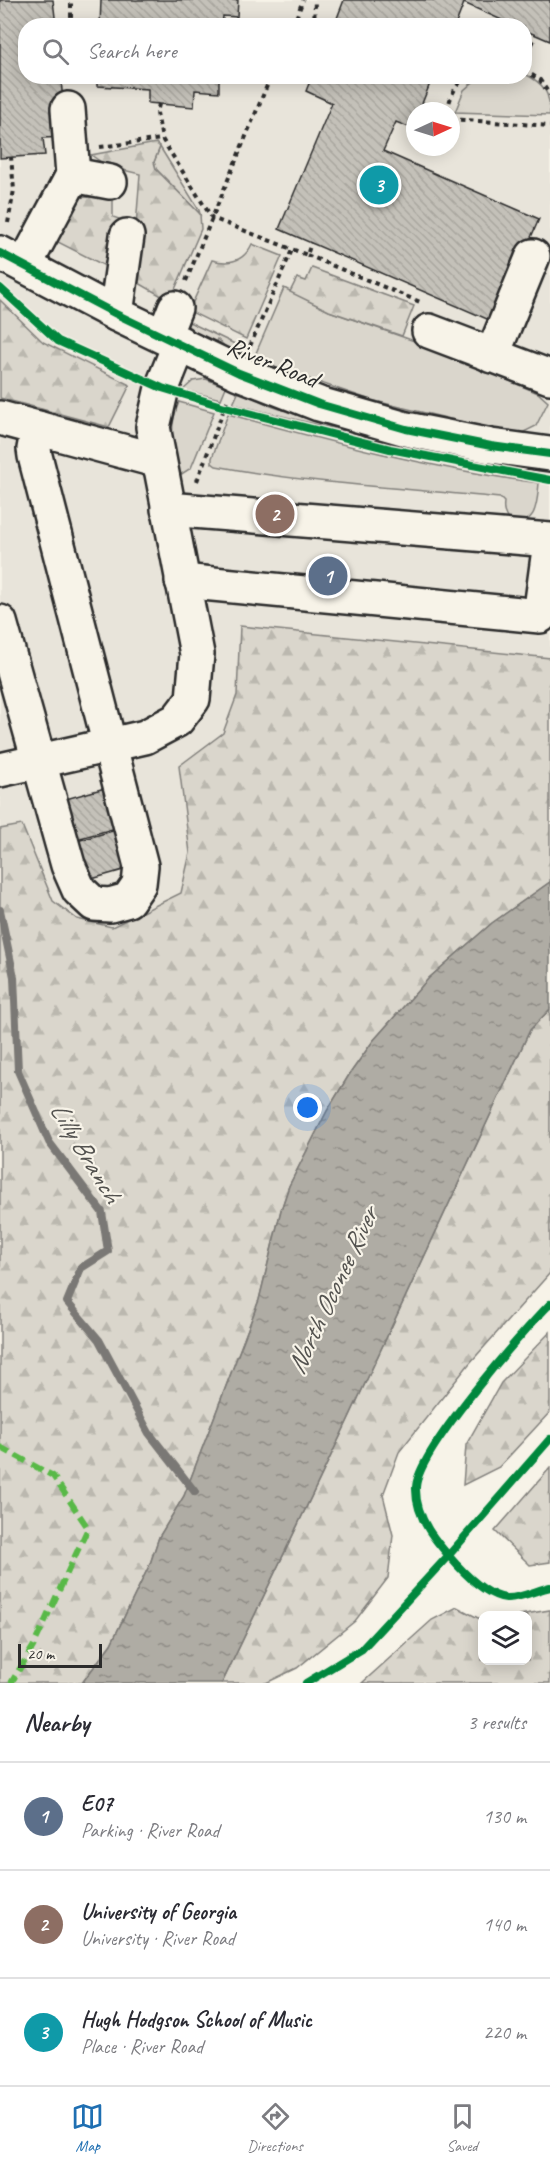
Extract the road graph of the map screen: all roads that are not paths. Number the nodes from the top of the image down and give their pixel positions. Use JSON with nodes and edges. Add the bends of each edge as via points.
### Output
{"nodes":[{"id":1,"x":68,"y":109,"type":"dead end"},
{"id":2,"x":72,"y":162,"type":"junction"},
{"id":3,"x":110,"y":182,"type":"dead end"},
{"id":4,"x":127,"y":236,"type":"dead end"},
{"id":5,"x":11,"y":247,"type":"edge"},
{"id":6,"x":533,"y":256,"type":"dead end"},
{"id":7,"x":116,"y":314,"type":"junction"},
{"id":8,"x":424,"y":322,"type":"road end"},
{"id":9,"x":173,"y":329,"type":"junction"},
{"id":10,"x":492,"y":356,"type":"junction"},
{"id":11,"x":550,"y":377,"type":"edge"},
{"id":12,"x":0,"y":418,"type":"edge"},
{"id":13,"x":38,"y":428,"type":"junction"},
{"id":14,"x":550,"y":453,"type":"edge"},
{"id":15,"x":159,"y":461,"type":"junction"},
{"id":16,"x":168,"y":509,"type":"junction"},
{"id":17,"x":550,"y":541,"type":"edge"},
{"id":18,"x":182,"y":581,"type":"junction"},
{"id":19,"x":0,"y":622,"type":"edge"},
{"id":20,"x":111,"y":745,"type":"junction"},
{"id":21,"x":40,"y":761,"type":"junction"},
{"id":22,"x":0,"y":770,"type":"edge"}],
"edges":[{"from":1,"to":2,"type":"street"},
{"from":2,"to":3,"type":"street"},
{"from":2,"to":5,"type":"street"},
{"from":4,"to":7,"type":"street"},
{"from":5,"to":7,"type":"street","name":"River Road"},
{"from":6,"to":10,"type":"street"},
{"from":7,"to":9,"type":"street","name":"River Road"},
{"from":8,"to":10,"type":"street"},
{"from":9,"to":14,"type":"street","name":"River Road","via":[[239,373],[319,404],[406,429]]},
{"from":9,"to":15,"type":"street","via":[[153,428]]},
{"from":10,"to":11,"type":"street"},
{"from":12,"to":13,"type":"street"},
{"from":13,"to":15,"type":"street"},
{"from":13,"to":20,"type":"street","via":[[35,456]]},
{"from":15,"to":16,"type":"street"},
{"from":16,"to":17,"type":"street"},
{"from":16,"to":18,"type":"street"},
{"from":17,"to":18,"type":"street","via":[[540,616]]},
{"from":18,"to":20,"type":"street","via":[[197,654],[193,699],[177,720],[145,736]]},
{"from":19,"to":21,"type":"street"},
{"from":20,"to":21,"type":"street"},
{"from":20,"to":21,"type":"street","via":[[141,866],[139,884],[128,900],[110,905],[94,904],[79,890],[68,865]]},
{"from":21,"to":22,"type":"street"}]}
